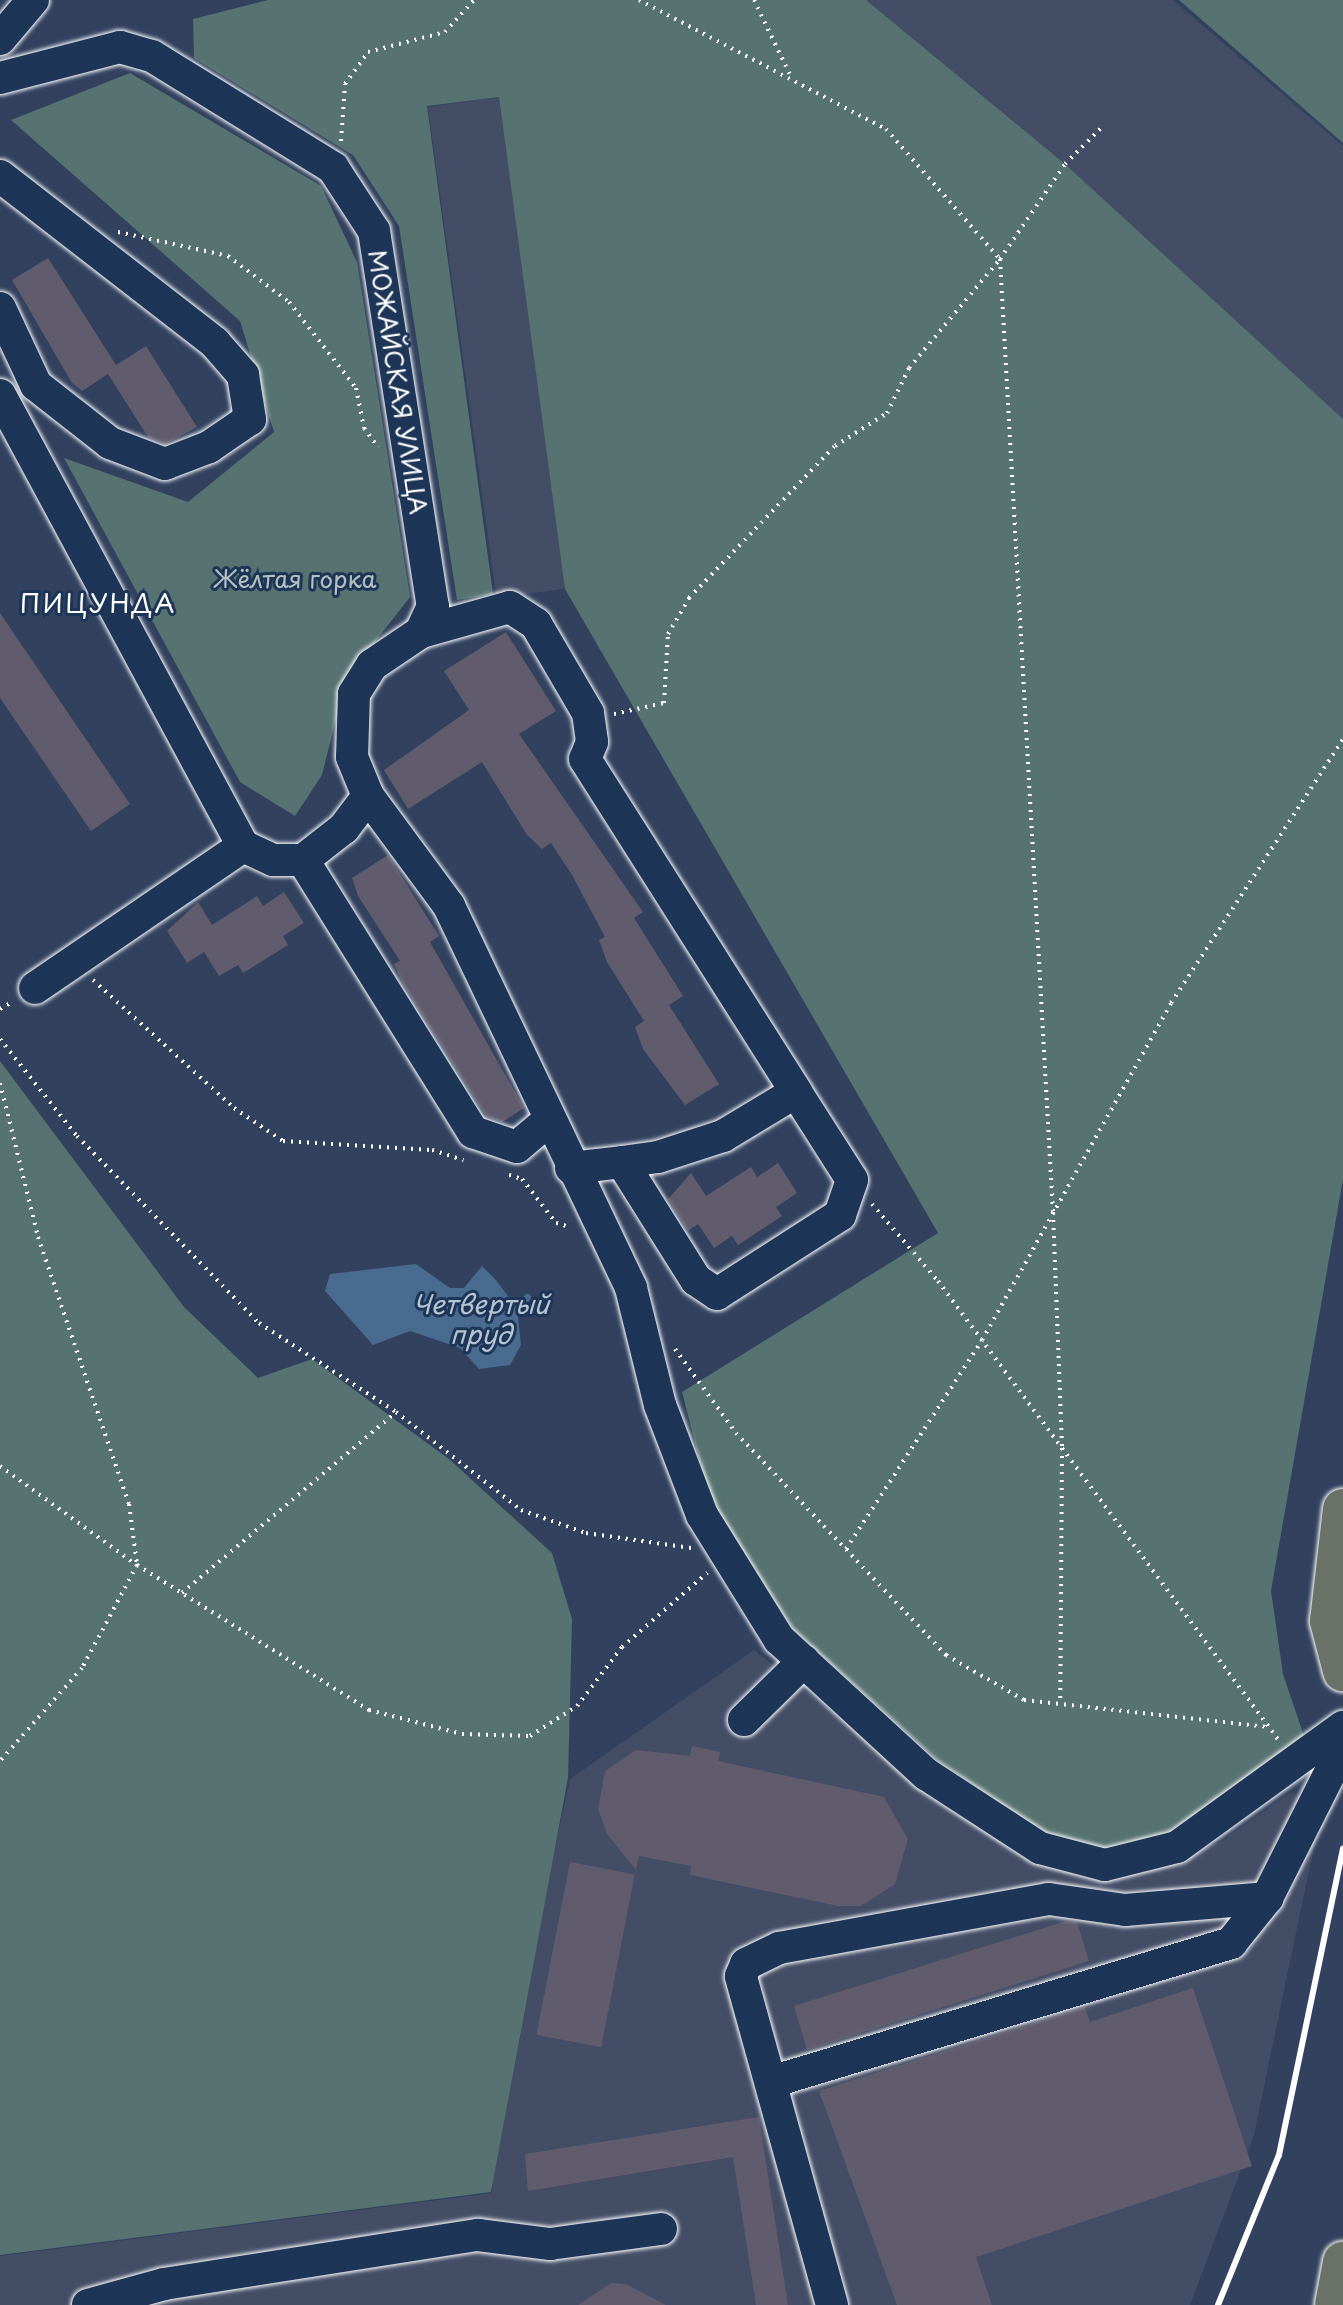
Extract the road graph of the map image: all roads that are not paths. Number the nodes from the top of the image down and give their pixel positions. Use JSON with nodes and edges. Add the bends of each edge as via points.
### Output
{"nodes":[{"id":1,"x":33,"y":0,"type":"edge"},
{"id":2,"x":0,"y":39,"type":"edge"},
{"id":3,"x":0,"y":78,"type":"edge"},
{"id":4,"x":0,"y":176,"type":"edge"},
{"id":5,"x":0,"y":308,"type":"edge"},
{"id":6,"x":0,"y":395,"type":"edge"},
{"id":7,"x":421,"y":632,"type":"junction"},
{"id":8,"x":368,"y":796,"type":"junction"},
{"id":9,"x":243,"y":846,"type":"junction"},
{"id":10,"x":303,"y":860,"type":"junction"},
{"id":11,"x":35,"y":988,"type":"dead end"},
{"id":12,"x":796,"y":1092,"type":"junction"},
{"id":13,"x":549,"y":1120,"type":"junction"},
{"id":14,"x":622,"y":1162,"type":"junction"},
{"id":15,"x":571,"y":1168,"type":"junction"},
{"id":16,"x":1343,"y":1509,"type":"edge"},
{"id":17,"x":804,"y":1661,"type":"junction"},
{"id":18,"x":1343,"y":1671,"type":"edge"},
{"id":19,"x":744,"y":1720,"type":"dead end"},
{"id":20,"x":1343,"y":1727,"type":"edge"},
{"id":21,"x":1343,"y":1747,"type":"edge"},
{"id":22,"x":1267,"y":1898,"type":"junction"},
{"id":23,"x":771,"y":2082,"type":"junction"},
{"id":24,"x":661,"y":2229,"type":"dead end"},
{"id":25,"x":1343,"y":2262,"type":"edge"},
{"id":26,"x":88,"y":2305,"type":"edge"},
{"id":27,"x":832,"y":2305,"type":"edge"},
{"id":28,"x":1335,"y":2305,"type":"edge"}],
"edges":[{"from":1,"to":2,"type":"street"},
{"from":3,"to":7,"type":"street","name":"МОЖАЙСКАЯ УЛИЦА","via":[[120,47],[152,56],[333,168],[374,231],[433,606]]},
{"from":4,"to":5,"type":"street","via":[[215,343],[243,375],[250,419],[209,447],[165,464],[110,443],[36,385]]},
{"from":6,"to":9,"type":"street"},
{"from":7,"to":8,"type":"street","via":[[372,665],[354,694],[352,757]]},
{"from":7,"to":12,"type":"street","via":[[510,607],[536,624],[588,713],[592,742],[585,759]]},
{"from":8,"to":10,"type":"street","via":[[344,828]]},
{"from":8,"to":13,"type":"street","via":[[449,906]]},
{"from":9,"to":10,"type":"street","via":[[273,860]]},
{"from":9,"to":11,"type":"street"},
{"from":10,"to":13,"type":"street","via":[[473,1132],[517,1147]]},
{"from":12,"to":14,"type":"street","via":[[723,1136]]},
{"from":12,"to":14,"type":"street","via":[[852,1180],[840,1215],[717,1294],[696,1280]]},
{"from":13,"to":15,"type":"street"},
{"from":14,"to":15,"type":"street"},
{"from":15,"to":17,"type":"street","via":[[631,1288],[676,1446],[726,1553],[779,1639]]},
{"from":16,"to":18,"type":"main road","via":[[1330,1621]]},
{"from":17,"to":19,"type":"street"},
{"from":17,"to":20,"type":"street","via":[[926,1774],[1040,1848],[1105,1865],[1177,1847]]},
{"from":21,"to":22,"type":"street"},
{"from":22,"to":23,"type":"street","via":[[1231,1943]]},
{"from":22,"to":23,"type":"street","via":[[1125,1910],[1049,1899],[779,1948],[746,1964],[741,1976]]},
{"from":23,"to":27,"type":"street"},
{"from":24,"to":26,"type":"street","via":[[550,2244],[478,2235],[164,2284]]},
{"from":25,"to":28,"type":"main road"}]}
